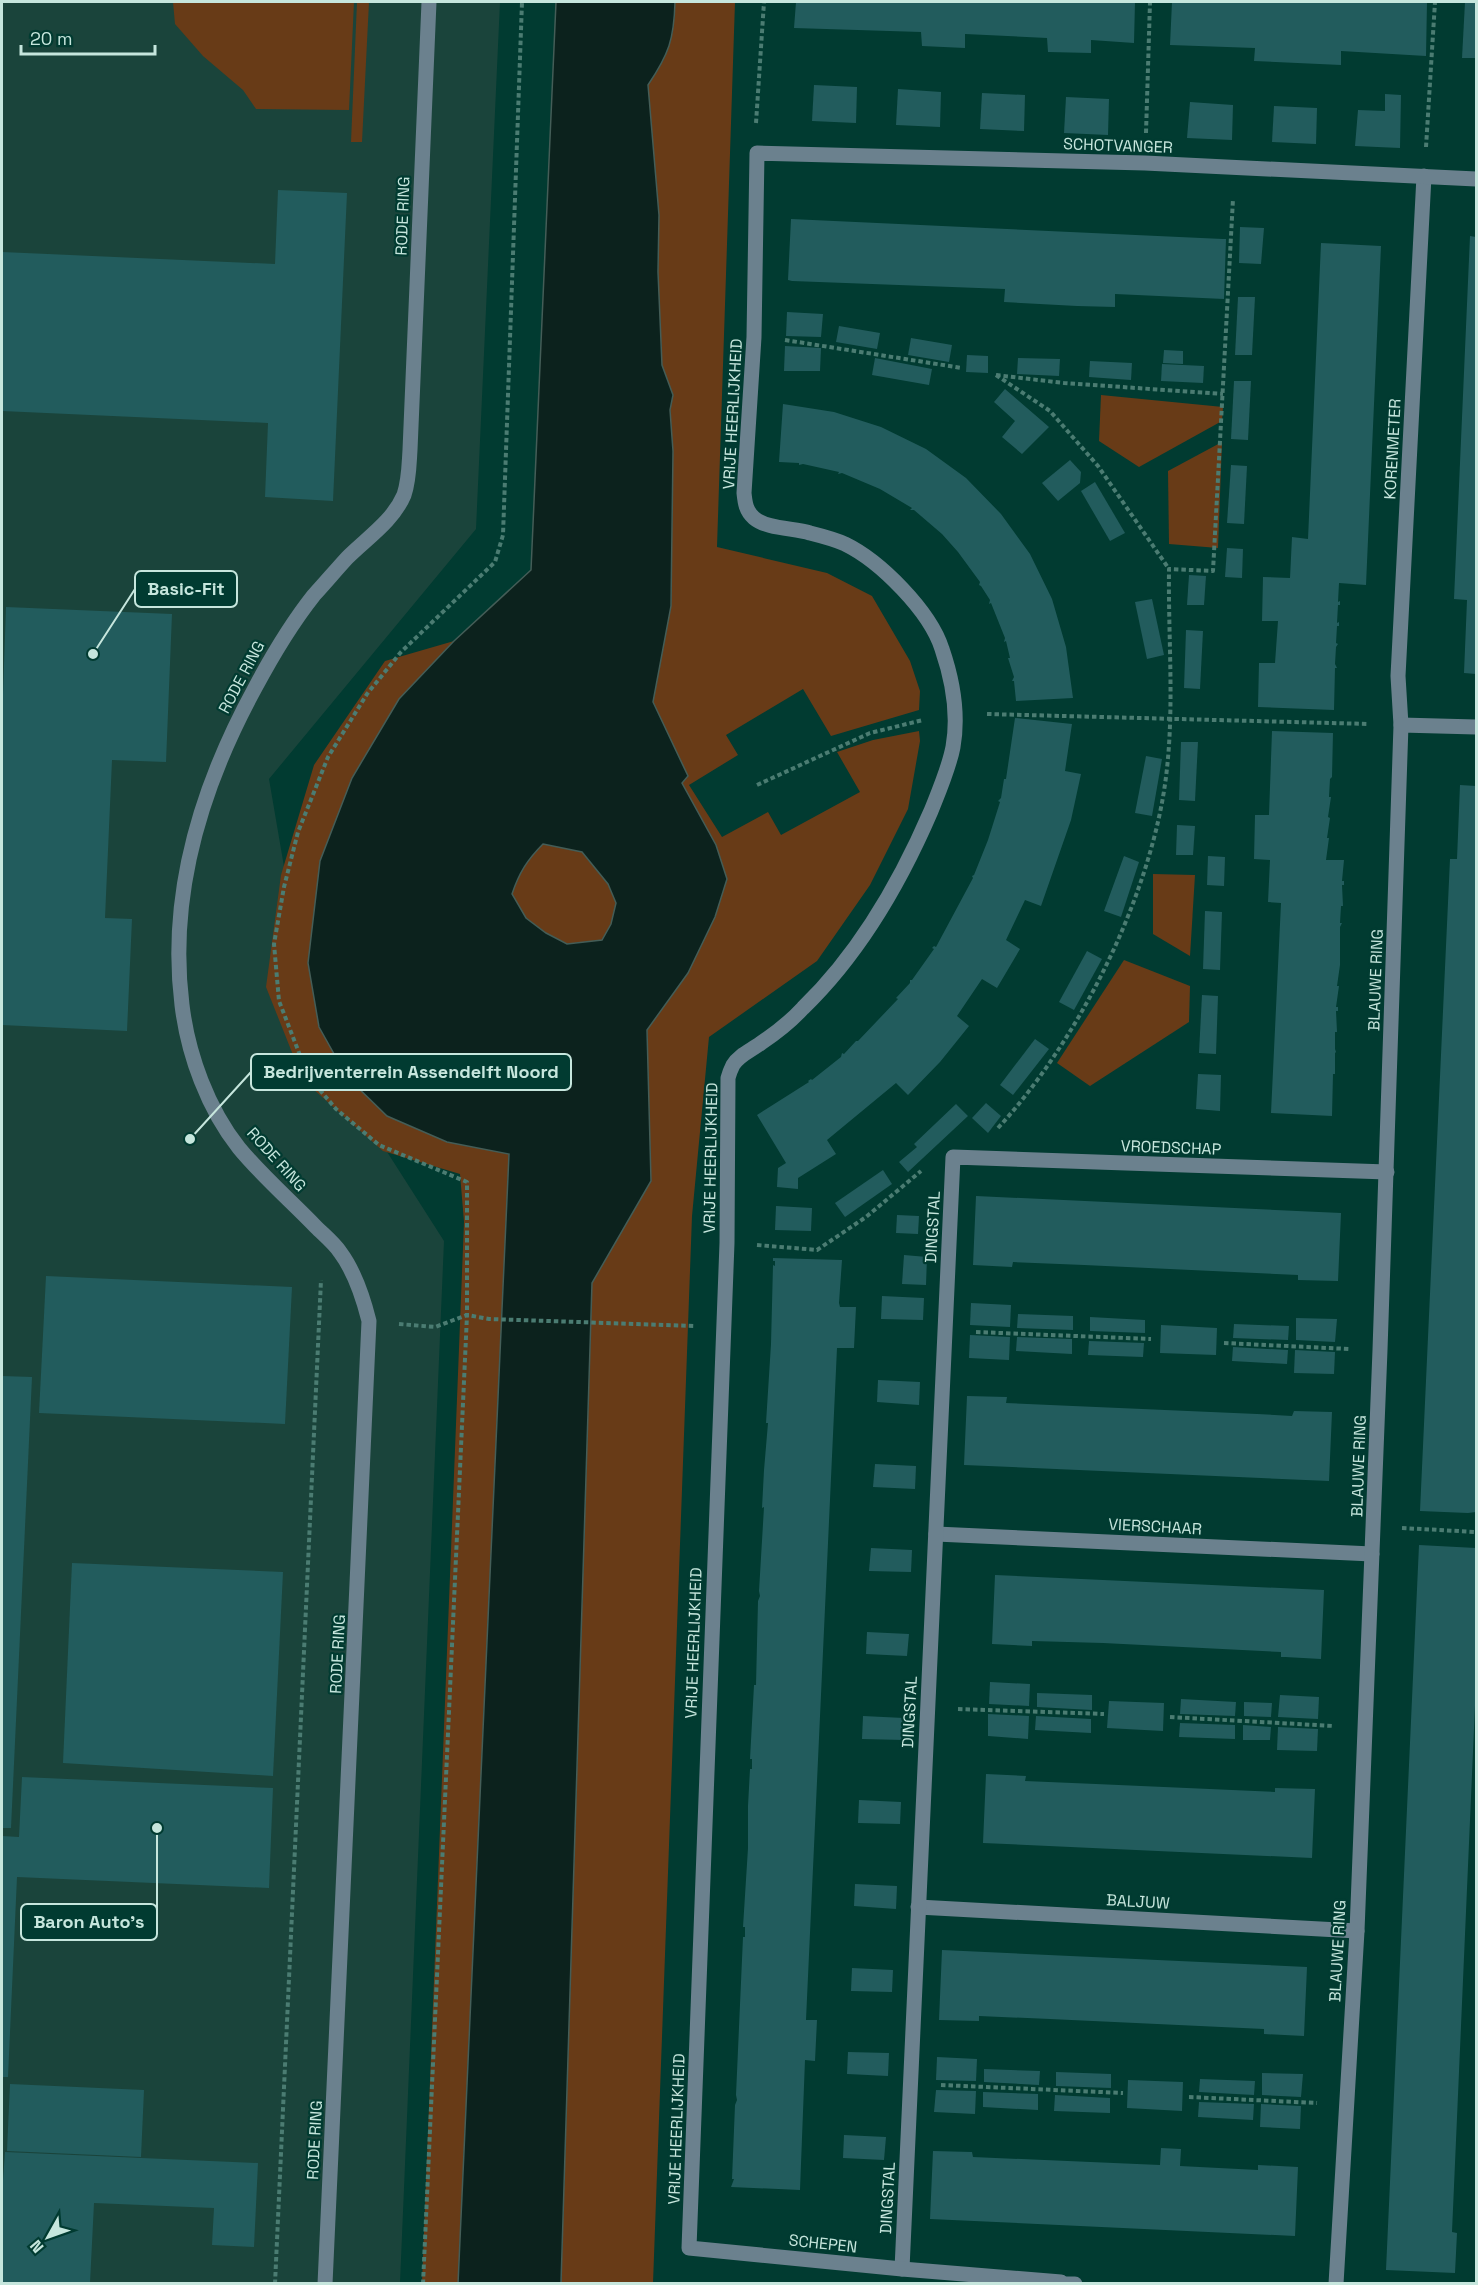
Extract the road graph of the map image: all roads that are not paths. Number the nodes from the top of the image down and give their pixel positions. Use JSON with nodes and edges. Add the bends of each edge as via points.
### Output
{"nodes":[{"id":1,"x":429,"y":2,"type":"edge"},
{"id":2,"x":757,"y":153,"type":"joint"},
{"id":3,"x":1424,"y":176,"type":"junction"},
{"id":4,"x":1476,"y":179,"type":"edge"},
{"id":5,"x":1401,"y":725,"type":"junction"},
{"id":6,"x":1476,"y":727,"type":"edge"},
{"id":7,"x":953,"y":1157,"type":"joint"},
{"id":8,"x":1387,"y":1172,"type":"junction"},
{"id":9,"x":936,"y":1534,"type":"junction"},
{"id":10,"x":1372,"y":1554,"type":"junction"},
{"id":11,"x":918,"y":1907,"type":"junction"},
{"id":12,"x":1357,"y":1931,"type":"junction"},
{"id":13,"x":689,"y":2248,"type":"joint"},
{"id":14,"x":902,"y":2269,"type":"junction"},
{"id":15,"x":325,"y":2283,"type":"edge"},
{"id":16,"x":1066,"y":2283,"type":"edge"},
{"id":17,"x":1336,"y":2283,"type":"edge"}],
"edges":[{"from":1,"to":15,"type":"street","name":"RODE RING","via":[[405,492],[397,508],[313,596],[272,656],[244,709],[214,773],[192,841],[185,877],[180,953],[182,1005],[191,1052],[219,1117],[238,1147],[341,1253],[361,1291],[369,1321]]},
{"from":2,"to":3,"type":"street","name":"SCHOTVANGER"},
{"from":2,"to":13,"type":"street","name":"VRIJE HEERLIJKHEID","via":[[746,508],[766,524],[810,532],[845,544],[880,567],[916,604],[940,643],[952,678],[955,713],[953,748],[933,806],[916,845],[864,936],[802,1010],[741,1056],[728,1078],[727,1243]]},
{"from":3,"to":4,"type":"street","name":"SCHOTVANGER"},
{"from":3,"to":5,"type":"street","name":"KORENMETER","via":[[1398,676]]},
{"from":5,"to":6,"type":"street"},
{"from":5,"to":8,"type":"street","name":"BLAUWE RING"},
{"from":7,"to":8,"type":"street","name":"VROEDSCHAP"},
{"from":7,"to":9,"type":"street","name":"DINGSTAL"},
{"from":8,"to":10,"type":"street","name":"BLAUWE RING"},
{"from":9,"to":10,"type":"street","name":"VIERSCHAAR"},
{"from":9,"to":11,"type":"street","name":"DINGSTAL"},
{"from":10,"to":12,"type":"street","name":"BLAUWE RING"},
{"from":11,"to":12,"type":"street","name":"BALJUW"},
{"from":11,"to":14,"type":"street","name":"DINGSTAL"},
{"from":12,"to":17,"type":"street","name":"BLAUWE RING"},
{"from":13,"to":14,"type":"street","name":"SCHEPEN"},
{"from":14,"to":16,"type":"street","name":"SCHEPEN"}]}
